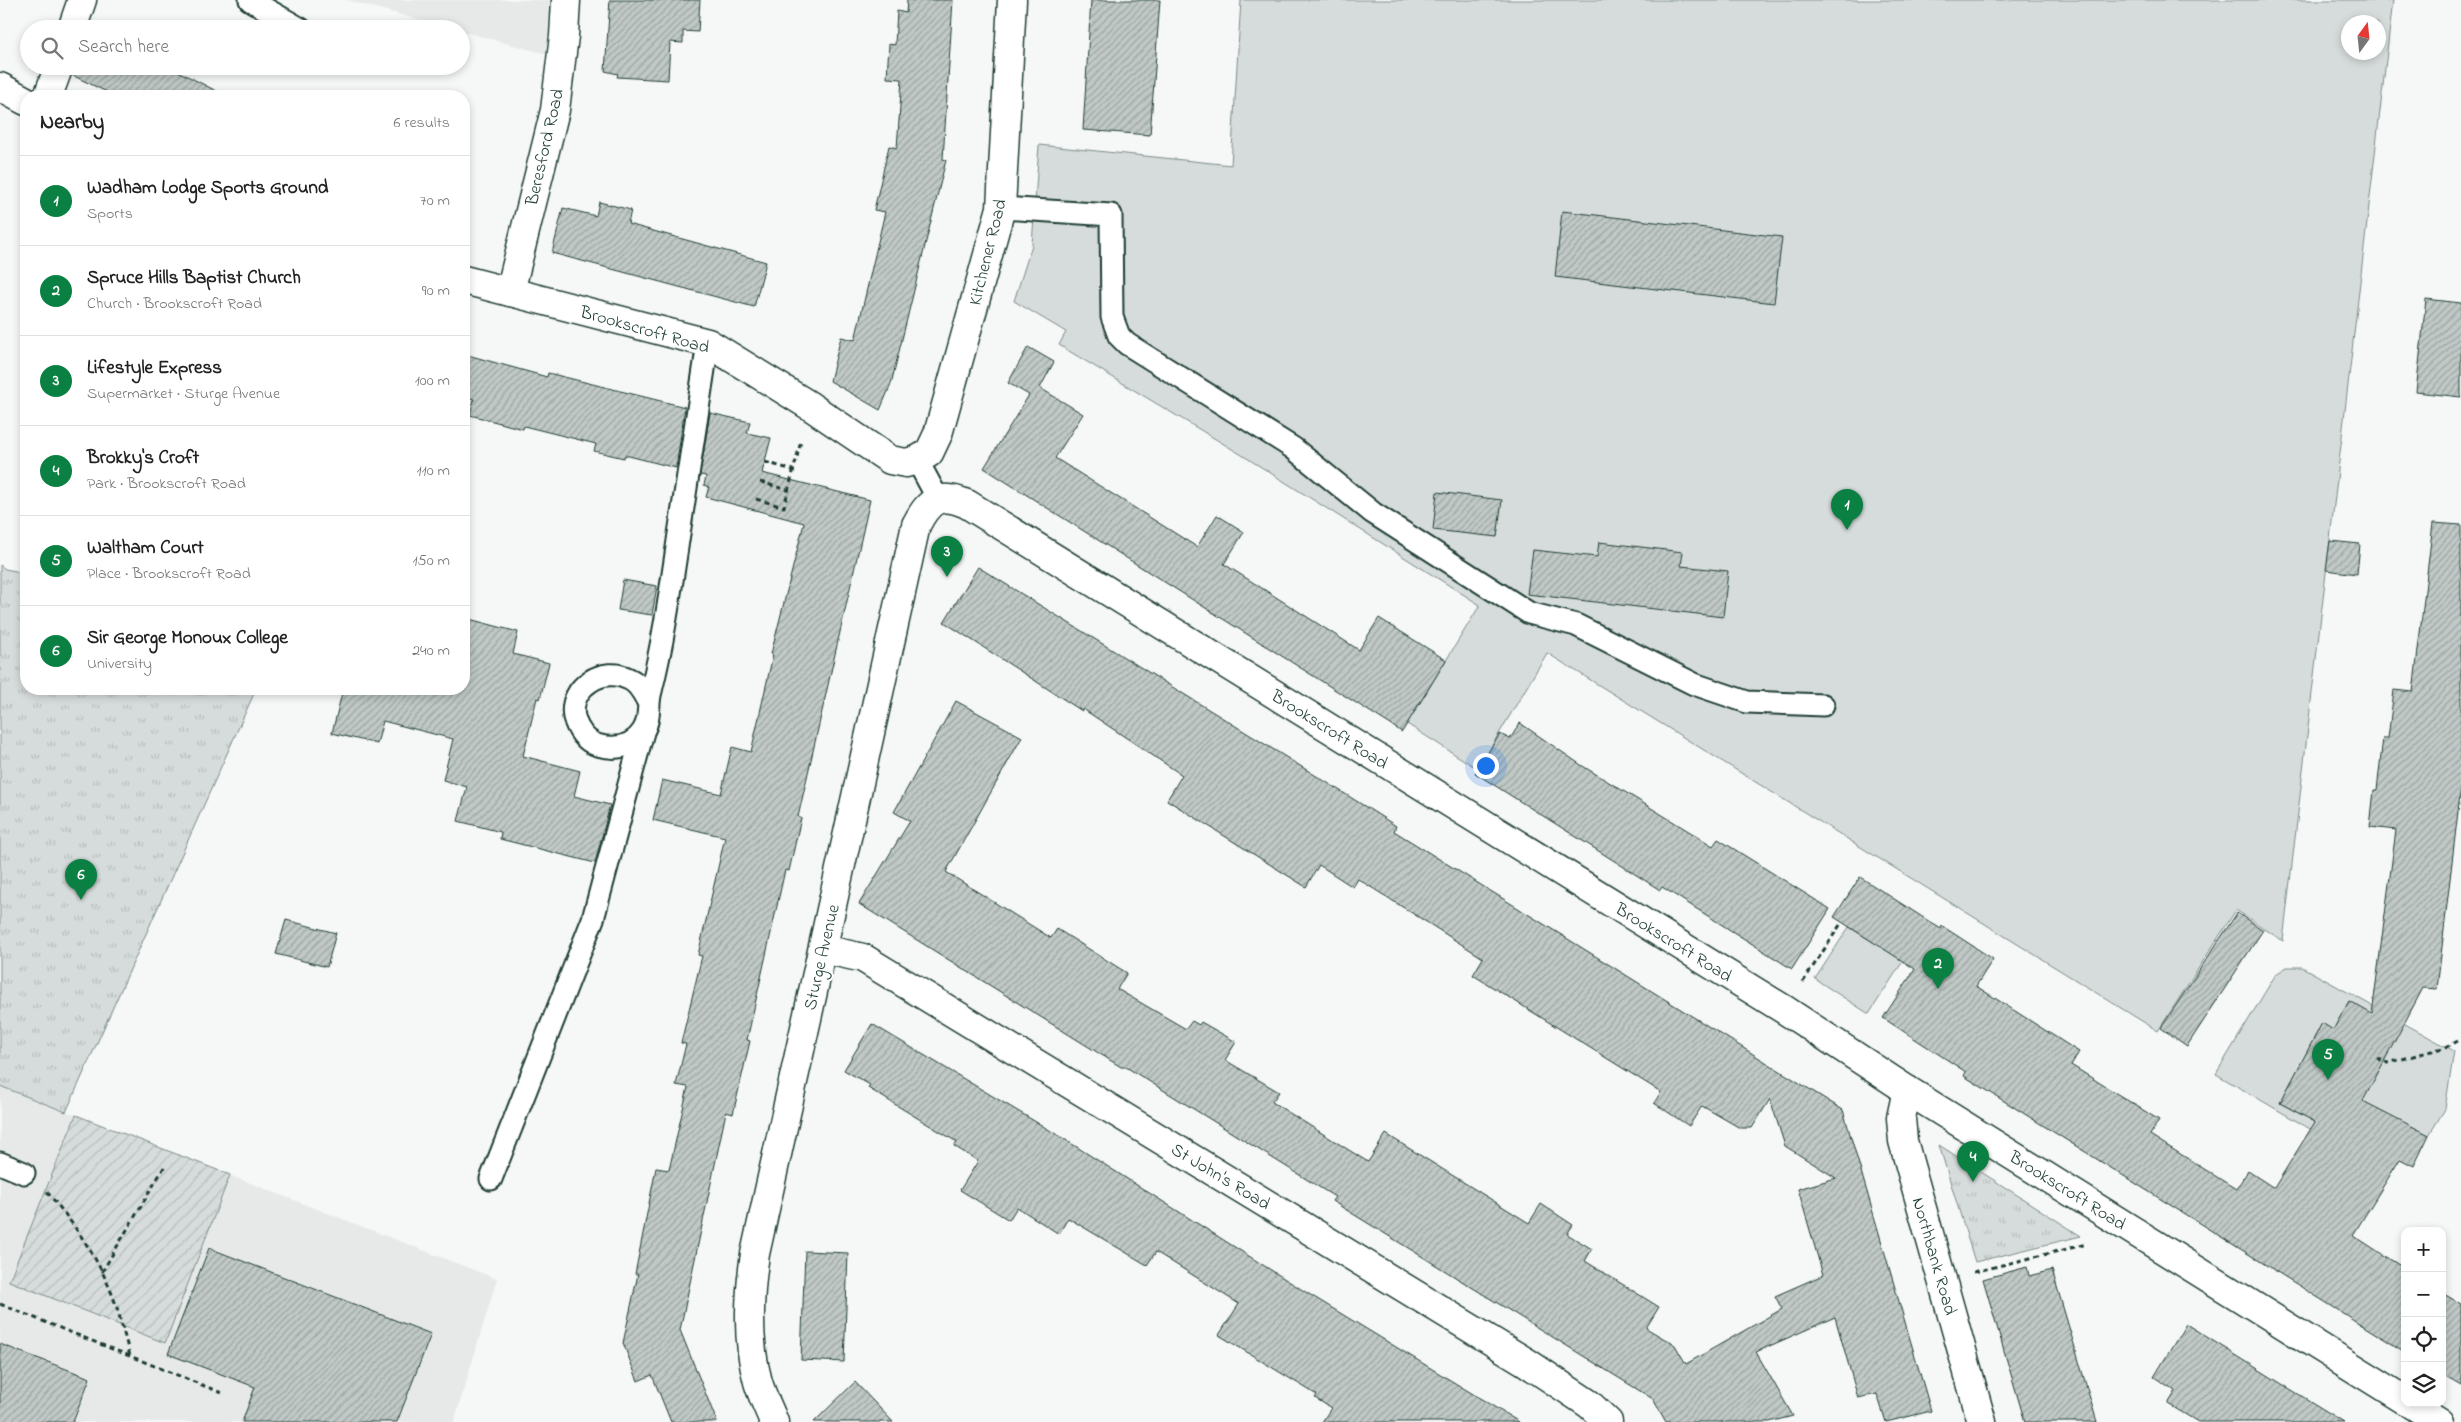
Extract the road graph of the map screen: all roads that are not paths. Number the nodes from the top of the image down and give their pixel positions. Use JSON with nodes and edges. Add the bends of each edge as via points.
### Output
{"nodes":[{"id":1,"x":82,"y":0,"type":"edge"},
{"id":2,"x":250,"y":0,"type":"edge"},
{"id":3,"x":566,"y":0,"type":"edge"},
{"id":4,"x":1012,"y":0,"type":"edge"},
{"id":5,"x":75,"y":20,"type":"edge"},
{"id":6,"x":285,"y":20,"type":"edge"},
{"id":7,"x":55,"y":75,"type":"edge"},
{"id":8,"x":50,"y":90,"type":"edge"},
{"id":9,"x":1001,"y":208,"type":"junction"},
{"id":10,"x":470,"y":282,"type":"edge"},
{"id":11,"x":510,"y":292,"type":"junction"},
{"id":12,"x":708,"y":343,"type":"junction"},
{"id":13,"x":917,"y":460,"type":"junction"},
{"id":14,"x":938,"y":499,"type":"junction"},
{"id":15,"x":648,"y":702,"type":"junction"},
{"id":16,"x":1823,"y":705,"type":"dead end"},
{"id":17,"x":643,"y":732,"type":"junction"},
{"id":18,"x":823,"y":949,"type":"junction"},
{"id":19,"x":1907,"y":1090,"type":"junction"},
{"id":20,"x":0,"y":1163,"type":"edge"},
{"id":21,"x":24,"y":1173,"type":"road end"},
{"id":22,"x":492,"y":1179,"type":"dead end"},
{"id":23,"x":2401,"y":1398,"type":"edge"},
{"id":24,"x":2416,"y":1407,"type":"edge"},
{"id":25,"x":774,"y":1422,"type":"edge"},
{"id":26,"x":1608,"y":1422,"type":"edge"},
{"id":27,"x":1982,"y":1422,"type":"edge"},
{"id":28,"x":2440,"y":1422,"type":"edge"}],
"edges":[{"from":1,"to":5,"type":"street"},
{"from":2,"to":6,"type":"lane"},
{"from":3,"to":11,"type":"street","name":"Beresford Road","via":[[555,110]]},
{"from":4,"to":9,"type":"street","name":"Kitchener Road"},
{"from":7,"to":8,"type":"street"},
{"from":9,"to":13,"type":"street","name":"Kitchener Road","via":[[938,434],[929,452]]},
{"from":9,"to":16,"type":"lane","via":[[1111,215],[1112,317],[1119,336],[1127,344],[1293,448],[1373,513],[1529,612],[1576,625],[1694,684],[1747,702]]},
{"from":10,"to":11,"type":"street","name":"Brookscroft Road"},
{"from":11,"to":12,"type":"street","name":"Brookscroft Road"},
{"from":12,"to":13,"type":"street","name":"Brookscroft Road","via":[[890,460],[906,463]]},
{"from":12,"to":15,"type":"lane","via":[[662,648]]},
{"from":13,"to":14,"type":"lane"},
{"from":14,"to":18,"type":"street","name":"Sturge Avenue","via":[[924,510],[916,525]]},
{"from":14,"to":19,"type":"street","name":"Brookscroft Road","via":[[952,498],[967,504],[1785,1010]]},
{"from":15,"to":17,"type":"lane"},
{"from":15,"to":17,"type":"lane","via":[[640,688],[617,674],[601,675],[586,683],[574,704],[574,716],[580,732],[592,743],[611,749],[622,747],[633,743]]},
{"from":17,"to":22,"type":"lane","via":[[593,919]]},
{"from":18,"to":25,"type":"street","name":"Sturge Avenue","via":[[751,1282],[752,1337],[758,1382]]},
{"from":18,"to":26,"type":"street","name":"St John's Road","via":[[864,958],[1526,1362],[1589,1404]]},
{"from":19,"to":23,"type":"street","name":"Brookscroft Road"},
{"from":19,"to":27,"type":"street","name":"Northbank Road","via":[[1901,1118],[1903,1140]]},
{"from":20,"to":21,"type":"lane"},
{"from":24,"to":28,"type":"street"}]}
